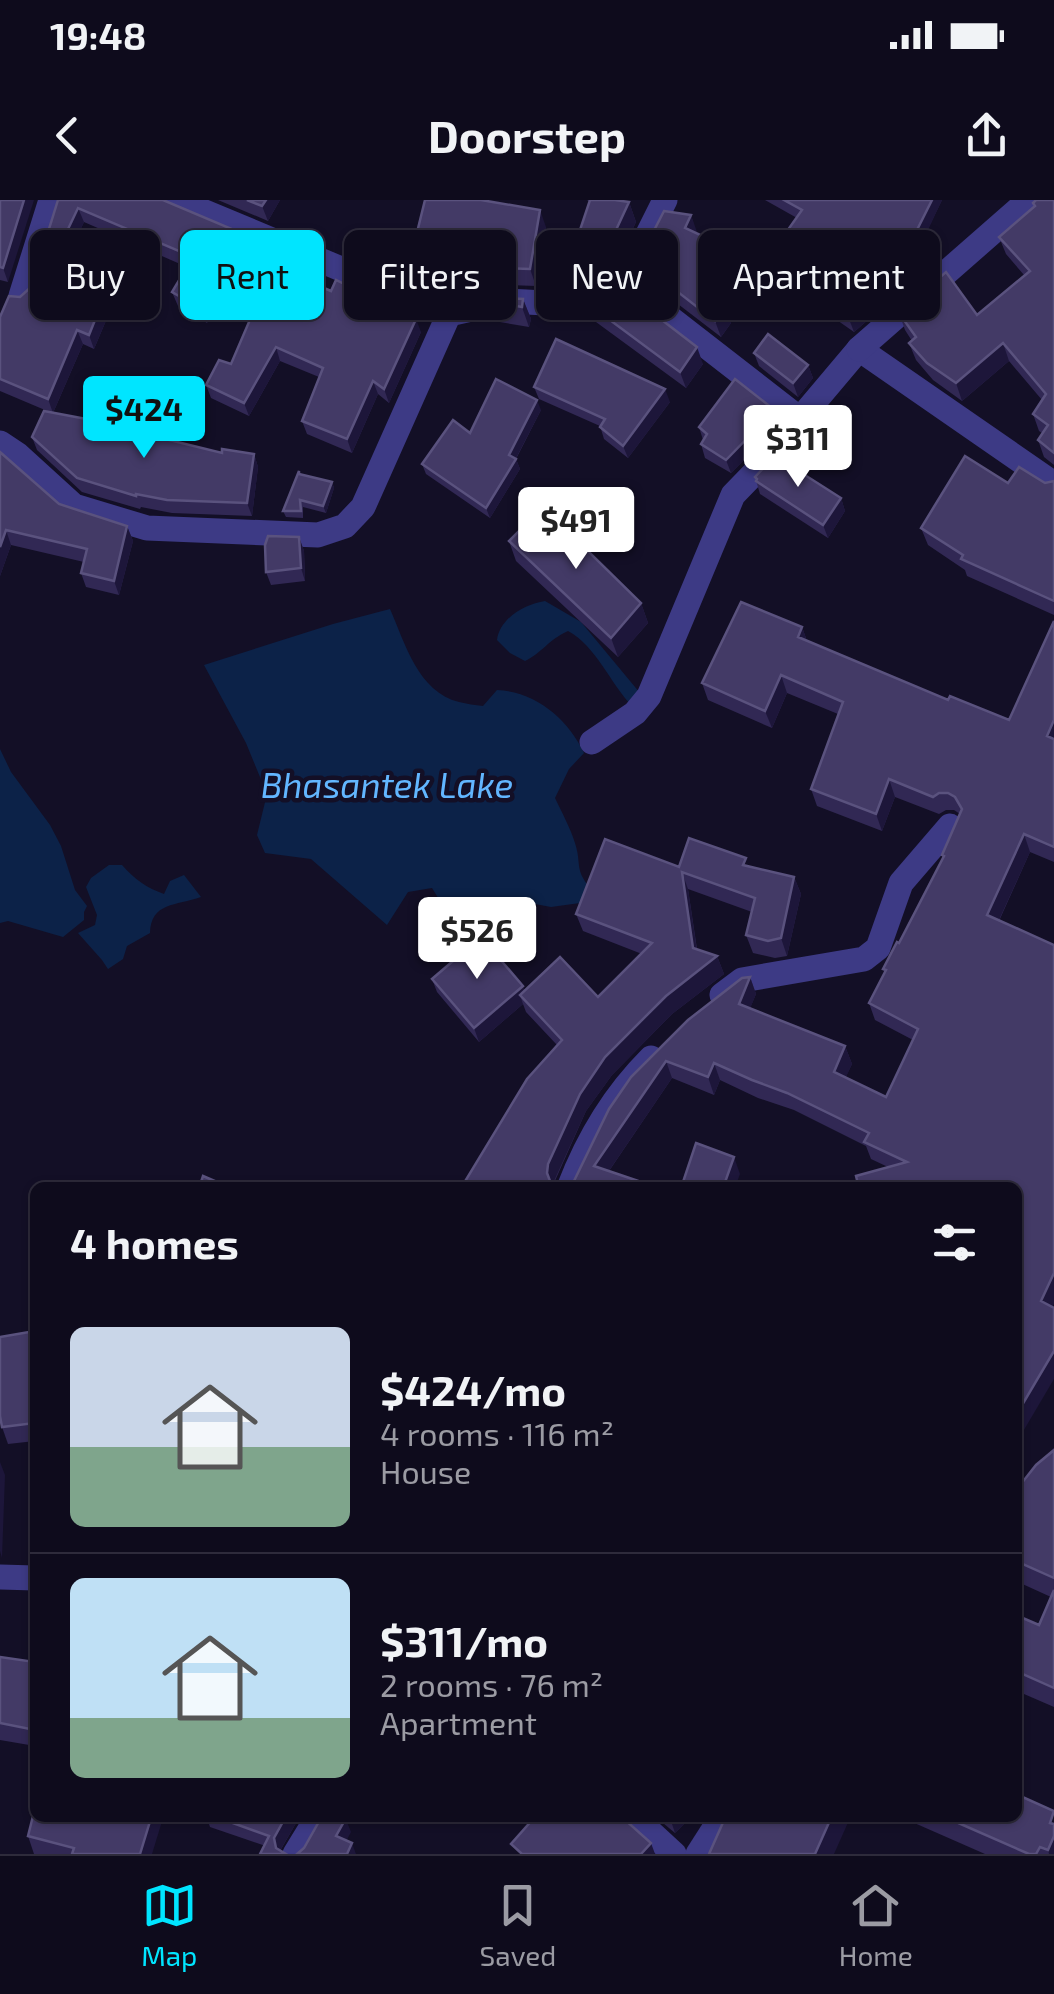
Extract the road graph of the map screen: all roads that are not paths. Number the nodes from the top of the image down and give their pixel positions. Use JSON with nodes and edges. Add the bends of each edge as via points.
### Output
{"nodes":[{"id":1,"x":50,"y":200,"type":"edge"},
{"id":2,"x":176,"y":200,"type":"edge"},
{"id":3,"x":665,"y":200,"type":"edge"},
{"id":4,"x":1029,"y":200,"type":"edge"},
{"id":5,"x":344,"y":270,"type":"edge"},
{"id":6,"x":20,"y":296,"type":"edge"},
{"id":7,"x":516,"y":301,"type":"edge"},
{"id":8,"x":446,"y":320,"type":"edge"},
{"id":9,"x":673,"y":320,"type":"edge"},
{"id":10,"x":859,"y":349,"type":"junction"},
{"id":11,"x":800,"y":419,"type":"junction"},
{"id":12,"x":0,"y":443,"type":"edge"},
{"id":13,"x":1054,"y":484,"type":"edge"},
{"id":14,"x":592,"y":742,"type":"dead end"},
{"id":15,"x":950,"y":826,"type":"edge"},
{"id":16,"x":698,"y":1014,"type":"edge"},
{"id":17,"x":672,"y":1036,"type":"edge"},
{"id":18,"x":572,"y":1182,"type":"edge"},
{"id":19,"x":0,"y":1577,"type":"edge"},
{"id":20,"x":30,"y":1578,"type":"edge"},
{"id":21,"x":315,"y":1822,"type":"edge"},
{"id":22,"x":639,"y":1822,"type":"edge"},
{"id":23,"x":718,"y":1822,"type":"edge"},
{"id":24,"x":295,"y":1854,"type":"edge"},
{"id":25,"x":674,"y":1854,"type":"edge"},
{"id":26,"x":698,"y":1854,"type":"edge"}],
"edges":[{"from":1,"to":6,"type":"street"},
{"from":2,"to":5,"type":"street"},
{"from":3,"to":7,"type":"street","via":[[620,288],[617,307]]},
{"from":4,"to":10,"type":"street"},
{"from":8,"to":12,"type":"street","via":[[363,506],[345,526],[318,535],[147,528],[74,506]]},
{"from":9,"to":11,"type":"street"},
{"from":10,"to":11,"type":"street"},
{"from":10,"to":13,"type":"street"},
{"from":11,"to":14,"type":"street","via":[[734,495],[649,696]]},
{"from":15,"to":16,"type":"street","via":[[900,883],[878,948],[864,959],[742,980]]},
{"from":17,"to":18,"type":"street","via":[[600,1118]]},
{"from":19,"to":20,"type":"street"},
{"from":21,"to":24,"type":"street"},
{"from":22,"to":25,"type":"street"},
{"from":23,"to":26,"type":"street"}]}
